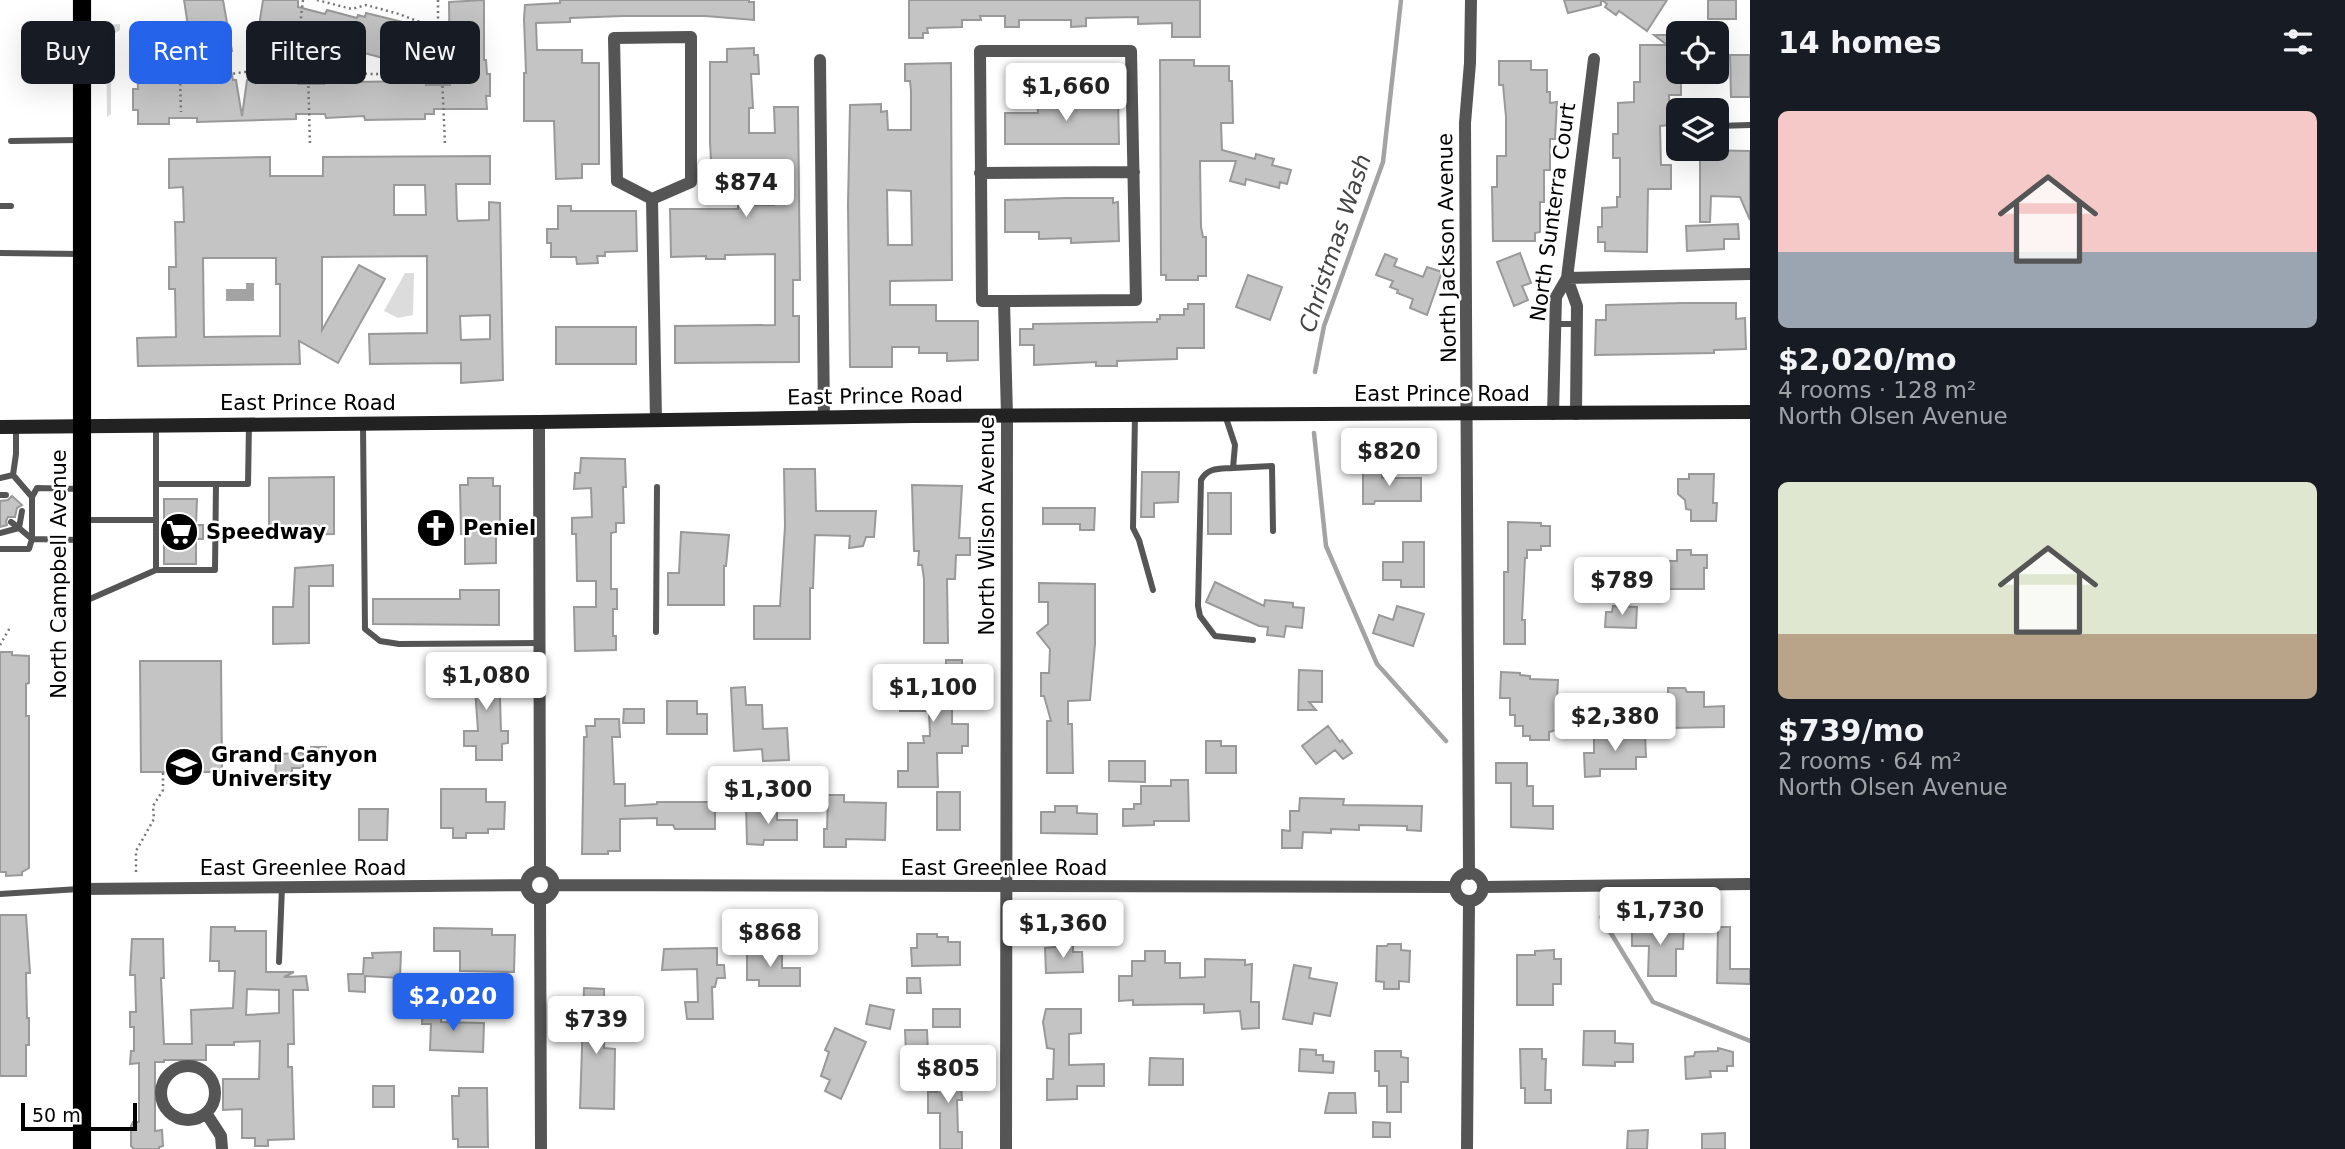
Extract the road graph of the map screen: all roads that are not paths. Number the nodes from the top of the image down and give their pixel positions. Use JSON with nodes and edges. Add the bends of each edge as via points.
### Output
{"nodes":[{"id":1,"x":82,"y":0,"type":"edge"},
{"id":2,"x":1471,"y":0,"type":"edge"},
{"id":3,"x":1594,"y":59,"type":"dead end"},
{"id":4,"x":820,"y":61,"type":"dead end"},
{"id":5,"x":1729,"y":125,"type":"edge"},
{"id":6,"x":1750,"y":125,"type":"edge"},
{"id":7,"x":11,"y":141,"type":"dead end"},
{"id":8,"x":82,"y":141,"type":"junction"},
{"id":9,"x":1134,"y":172,"type":"junction"},
{"id":10,"x":980,"y":173,"type":"junction"},
{"id":11,"x":652,"y":199,"type":"junction"},
{"id":12,"x":0,"y":206,"type":"edge"},
{"id":13,"x":11,"y":206,"type":"dead end"},
{"id":14,"x":0,"y":253,"type":"edge"},
{"id":15,"x":82,"y":254,"type":"junction"},
{"id":16,"x":1750,"y":274,"type":"edge"},
{"id":17,"x":1567,"y":278,"type":"junction"},
{"id":18,"x":1004,"y":301,"type":"junction"},
{"id":19,"x":1556,"y":324,"type":"junction"},
{"id":20,"x":1576,"y":324,"type":"junction"},
{"id":21,"x":1750,"y":412,"type":"edge"},
{"id":22,"x":1468,"y":414,"type":"junction"},
{"id":23,"x":1553,"y":414,"type":"junction"},
{"id":24,"x":1576,"y":414,"type":"junction"},
{"id":25,"x":1135,"y":415,"type":"junction"},
{"id":26,"x":1225,"y":415,"type":"junction"},
{"id":27,"x":1007,"y":416,"type":"junction"},
{"id":28,"x":824,"y":417,"type":"junction"},
{"id":29,"x":656,"y":420,"type":"junction"},
{"id":30,"x":539,"y":422,"type":"junction"},
{"id":31,"x":362,"y":424,"type":"junction"},
{"id":32,"x":156,"y":425,"type":"junction"},
{"id":33,"x":249,"y":425,"type":"junction"},
{"id":34,"x":16,"y":426,"type":"junction"},
{"id":35,"x":81,"y":426,"type":"junction"},
{"id":36,"x":0,"y":427,"type":"edge"},
{"id":37,"x":1233,"y":468,"type":"junction"},
{"id":38,"x":13,"y":475,"type":"junction"},
{"id":39,"x":0,"y":478,"type":"edge"},
{"id":40,"x":156,"y":484,"type":"junction"},
{"id":41,"x":216,"y":484,"type":"junction"},
{"id":42,"x":657,"y":487,"type":"dead end"},
{"id":43,"x":81,"y":489,"type":"junction"},
{"id":44,"x":32,"y":497,"type":"junction"},
{"id":45,"x":22,"y":511,"type":"dead end"},
{"id":46,"x":81,"y":520,"type":"junction"},
{"id":47,"x":156,"y":520,"type":"junction"},
{"id":48,"x":11,"y":522,"type":"dead end"},
{"id":49,"x":19,"y":528,"type":"junction"},
{"id":50,"x":1273,"y":531,"type":"dead end"},
{"id":51,"x":1,"y":533,"type":"edge"},
{"id":52,"x":33,"y":539,"type":"junction"},
{"id":53,"x":81,"y":540,"type":"junction"},
{"id":54,"x":0,"y":549,"type":"edge"},
{"id":55,"x":156,"y":570,"type":"junction"},
{"id":56,"x":1153,"y":590,"type":"dead end"},
{"id":57,"x":81,"y":603,"type":"junction"},
{"id":58,"x":656,"y":632,"type":"dead end"},
{"id":59,"x":1253,"y":640,"type":"dead end"},
{"id":60,"x":540,"y":643,"type":"junction"},
{"id":61,"x":540,"y":871,"type":"junction"},
{"id":62,"x":1469,"y":874,"type":"junction"},
{"id":63,"x":1750,"y":884,"type":"edge"},
{"id":64,"x":526,"y":885,"type":"junction"},
{"id":65,"x":554,"y":885,"type":"junction"},
{"id":66,"x":282,"y":887,"type":"junction"},
{"id":67,"x":1455,"y":887,"type":"junction"},
{"id":68,"x":1483,"y":887,"type":"junction"},
{"id":69,"x":1006,"y":888,"type":"junction"},
{"id":70,"x":81,"y":889,"type":"junction"},
{"id":71,"x":0,"y":894,"type":"edge"},
{"id":72,"x":540,"y":899,"type":"junction"},
{"id":73,"x":1469,"y":901,"type":"junction"},
{"id":74,"x":279,"y":962,"type":"dead end"},
{"id":75,"x":206,"y":1113,"type":"junction"},
{"id":76,"x":82,"y":1149,"type":"edge"},
{"id":77,"x":222,"y":1149,"type":"edge"},
{"id":78,"x":541,"y":1149,"type":"edge"},
{"id":79,"x":1006,"y":1149,"type":"edge"},
{"id":80,"x":1467,"y":1149,"type":"edge"}],
"edges":[{"from":1,"to":8,"type":"main road","name":"North Campbell Avenue"},
{"from":2,"to":22,"type":"street","name":"North Jackson Avenue","via":[[1465,123]]},
{"from":3,"to":17,"type":"street","name":"North Sunterra Court"},
{"from":4,"to":28,"type":"street"},
{"from":5,"to":6,"type":"lane"},
{"from":7,"to":8,"type":"lane"},
{"from":8,"to":15,"type":"main road","name":"North Campbell Avenue"},
{"from":9,"to":10,"type":"street"},
{"from":9,"to":10,"type":"street","via":[[1131,51],[980,51]]},
{"from":9,"to":18,"type":"street","via":[[1136,300]]},
{"from":10,"to":18,"type":"street","via":[[982,301]]},
{"from":11,"to":11,"type":"street","via":[[691,182],[691,37],[614,38],[617,181]]},
{"from":11,"to":29,"type":"street"},
{"from":12,"to":13,"type":"lane"},
{"from":14,"to":15,"type":"lane"},
{"from":15,"to":35,"type":"main road","name":"North Campbell Avenue"},
{"from":16,"to":17,"type":"street"},
{"from":17,"to":19,"type":"street","name":"North Sunterra Court","via":[[1556,297]]},
{"from":17,"to":20,"type":"street","via":[[1577,306]]},
{"from":18,"to":27,"type":"street","name":"North Wilson Avenue"},
{"from":19,"to":20,"type":"lane"},
{"from":19,"to":23,"type":"street","name":"North Sunterra Court"},
{"from":20,"to":24,"type":"street"},
{"from":21,"to":24,"type":"main road","name":"East Prince Road"},
{"from":22,"to":23,"type":"main road","name":"East Prince Road"},
{"from":22,"to":26,"type":"main road","name":"East Prince Road"},
{"from":22,"to":62,"type":"street","name":"North Jackson Avenue"},
{"from":23,"to":24,"type":"main road","name":"East Prince Road"},
{"from":25,"to":26,"type":"main road","name":"East Prince Road"},
{"from":25,"to":27,"type":"main road","name":"East Prince Road"},
{"from":25,"to":56,"type":"lane","via":[[1133,528]]},
{"from":26,"to":37,"type":"lane","via":[[1235,445]]},
{"from":27,"to":28,"type":"main road","name":"East Prince Road"},
{"from":27,"to":69,"type":"street","name":"North Wilson Avenue"},
{"from":28,"to":29,"type":"main road","name":"East Prince Road"},
{"from":29,"to":30,"type":"main road","name":"East Prince Road"},
{"from":30,"to":31,"type":"main road","name":"East Prince Road"},
{"from":30,"to":60,"type":"street"},
{"from":31,"to":33,"type":"main road","name":"East Prince Road"},
{"from":31,"to":60,"type":"lane","via":[[365,629],[380,641],[399,644]]},
{"from":32,"to":33,"type":"main road","name":"East Prince Road"},
{"from":32,"to":35,"type":"main road","name":"East Prince Road"},
{"from":32,"to":40,"type":"lane"},
{"from":33,"to":41,"type":"lane","via":[[248,484]]},
{"from":34,"to":35,"type":"main road","name":"East Prince Road"},
{"from":34,"to":36,"type":"main road","name":"East Prince Road"},
{"from":34,"to":38,"type":"lane"},
{"from":35,"to":43,"type":"main road","name":"North Campbell Avenue"},
{"from":37,"to":50,"type":"lane","via":[[1272,466]]},
{"from":37,"to":59,"type":"lane","via":[[1212,470],[1201,480],[1198,606],[1215,636]]},
{"from":38,"to":39,"type":"lane"},
{"from":38,"to":44,"type":"lane"},
{"from":40,"to":41,"type":"lane"},
{"from":40,"to":47,"type":"lane"},
{"from":41,"to":55,"type":"lane","via":[[215,570]]},
{"from":42,"to":58,"type":"lane"},
{"from":43,"to":44,"type":"lane","via":[[37,488]]},
{"from":43,"to":46,"type":"main road","name":"North Campbell Avenue"},
{"from":44,"to":52,"type":"lane"},
{"from":45,"to":49,"type":"lane"},
{"from":46,"to":47,"type":"lane"},
{"from":46,"to":53,"type":"main road","name":"North Campbell Avenue"},
{"from":47,"to":55,"type":"lane"},
{"from":48,"to":49,"type":"lane"},
{"from":49,"to":51,"type":"lane"},
{"from":49,"to":52,"type":"lane"},
{"from":52,"to":53,"type":"lane"},
{"from":52,"to":54,"type":"lane","via":[[29,548]]},
{"from":53,"to":57,"type":"main road","name":"North Campbell Avenue"},
{"from":55,"to":57,"type":"lane"},
{"from":57,"to":70,"type":"main road","name":"North Campbell Avenue"},
{"from":60,"to":61,"type":"street"},
{"from":61,"to":64,"type":"street","via":[[532,874]]},
{"from":61,"to":65,"type":"street","via":[[548,874]]},
{"from":62,"to":67,"type":"street","via":[[1461,876]]},
{"from":62,"to":68,"type":"street","via":[[1477,876]]},
{"from":63,"to":68,"type":"street"},
{"from":64,"to":66,"type":"street","name":"East Greenlee Road"},
{"from":64,"to":72,"type":"street","via":[[529,893]]},
{"from":65,"to":69,"type":"street","name":"East Greenlee Road"},
{"from":65,"to":72,"type":"street","via":[[551,893]]},
{"from":66,"to":70,"type":"street","name":"East Greenlee Road"},
{"from":66,"to":74,"type":"lane"},
{"from":67,"to":69,"type":"street","name":"East Greenlee Road"},
{"from":67,"to":73,"type":"street","via":[[1458,895]]},
{"from":68,"to":73,"type":"street","via":[[1480,895]]},
{"from":69,"to":79,"type":"street","name":"North Wilson Avenue"},
{"from":70,"to":71,"type":"lane"},
{"from":70,"to":76,"type":"main road","name":"North Campbell Avenue"},
{"from":72,"to":78,"type":"street"},
{"from":73,"to":80,"type":"street"},
{"from":75,"to":75,"type":"street","via":[[215,1097],[206,1072],[188,1065],[171,1072],[161,1094],[167,1110],[182,1119]]},
{"from":75,"to":77,"type":"street","via":[[221,1136]]}]}
